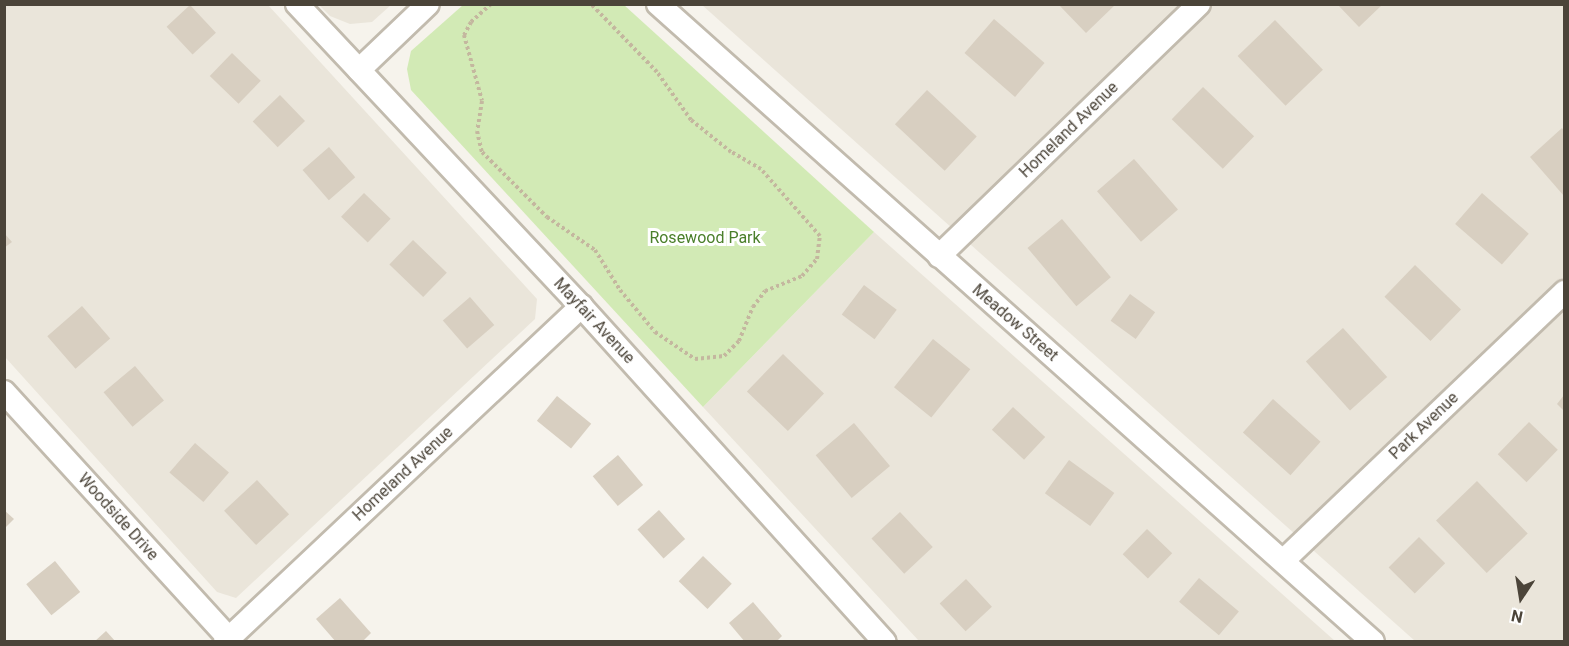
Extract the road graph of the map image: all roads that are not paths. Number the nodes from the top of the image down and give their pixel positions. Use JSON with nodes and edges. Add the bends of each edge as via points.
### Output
{"nodes":[{"id":1,"x":297,"y":4,"type":"edge"},
{"id":2,"x":428,"y":4,"type":"edge"},
{"id":3,"x":658,"y":4,"type":"edge"},
{"id":4,"x":1200,"y":4,"type":"edge"},
{"id":5,"x":359,"y":70,"type":"junction"},
{"id":6,"x":939,"y":256,"type":"junction"},
{"id":7,"x":1564,"y":292,"type":"edge"},
{"id":8,"x":581,"y":306,"type":"junction"},
{"id":9,"x":4,"y":392,"type":"edge"},
{"id":10,"x":1284,"y":560,"type":"junction"},
{"id":11,"x":229,"y":640,"type":"edge"},
{"id":12,"x":885,"y":642,"type":"edge"},
{"id":13,"x":1373,"y":642,"type":"edge"}],
"edges":[{"from":1,"to":5,"type":"street","name":"Mayfair Avenue"},
{"from":2,"to":5,"type":"street"},
{"from":3,"to":6,"type":"street","name":"Meadow Street"},
{"from":4,"to":6,"type":"street","name":"Homeland Avenue"},
{"from":5,"to":8,"type":"street","name":"Mayfair Avenue"},
{"from":6,"to":10,"type":"street","name":"Meadow Street"},
{"from":7,"to":10,"type":"street","name":"Park Avenue"},
{"from":8,"to":11,"type":"street","name":"Homeland Avenue"},
{"from":8,"to":12,"type":"street","name":"Mayfair Avenue"},
{"from":9,"to":11,"type":"street","name":"Woodside Drive"},
{"from":10,"to":13,"type":"street","name":"Meadow Street"}]}
